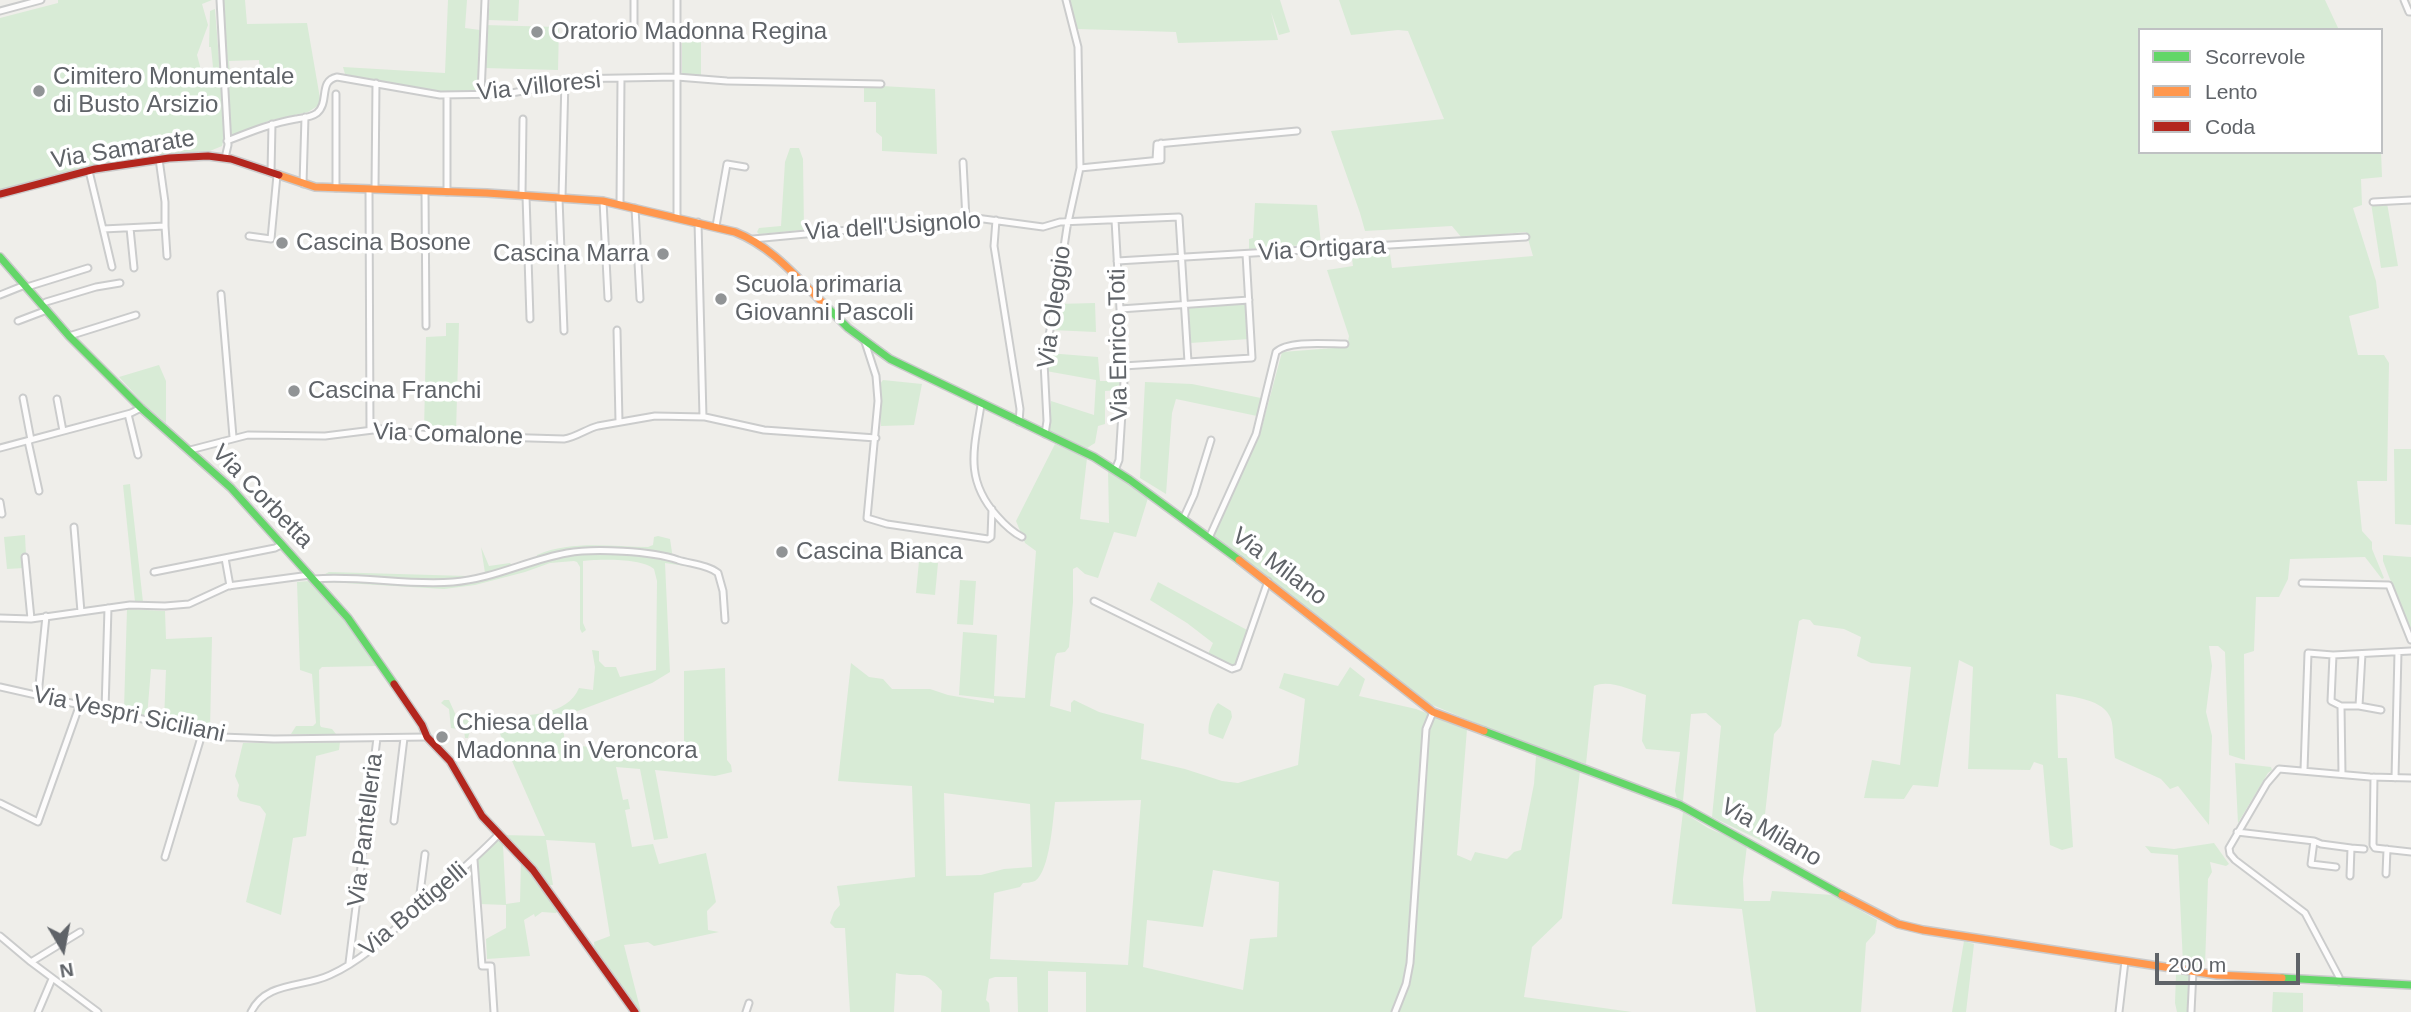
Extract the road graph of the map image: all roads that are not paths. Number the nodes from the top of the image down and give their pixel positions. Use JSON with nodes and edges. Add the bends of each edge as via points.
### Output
{"nodes":[{"id":1,"x":41,"y":0,"type":"edge"},
{"id":2,"x":220,"y":0,"type":"edge"},
{"id":3,"x":485,"y":0,"type":"edge"},
{"id":4,"x":634,"y":0,"type":"edge"},
{"id":5,"x":677,"y":0,"type":"edge"},
{"id":6,"x":1066,"y":0,"type":"edge"},
{"id":7,"x":2404,"y":0,"type":"edge"},
{"id":8,"x":0,"y":12,"type":"edge"},
{"id":9,"x":2411,"y":12,"type":"edge"},
{"id":10,"x":634,"y":26,"type":"dead end"},
{"id":11,"x":677,"y":77,"type":"junction"},
{"id":12,"x":565,"y":79,"type":"junction"},
{"id":13,"x":621,"y":79,"type":"junction"},
{"id":14,"x":376,"y":83,"type":"junction"},
{"id":15,"x":881,"y":84,"type":"dead end"},
{"id":16,"x":336,"y":94,"type":"dead end"},
{"id":17,"x":481,"y":94,"type":"junction"},
{"id":18,"x":447,"y":95,"type":"junction"},
{"id":19,"x":305,"y":117,"type":"junction"},
{"id":20,"x":523,"y":119,"type":"dead end"},
{"id":21,"x":272,"y":124,"type":"junction"},
{"id":22,"x":1297,"y":131,"type":"dead end"},
{"id":23,"x":227,"y":141,"type":"junction"},
{"id":24,"x":225,"y":158,"type":"junction"},
{"id":25,"x":159,"y":159,"type":"junction"},
{"id":26,"x":963,"y":162,"type":"dead end"},
{"id":27,"x":745,"y":167,"type":"dead end"},
{"id":28,"x":1080,"y":168,"type":"junction"},
{"id":29,"x":89,"y":171,"type":"junction"},
{"id":30,"x":274,"y":174,"type":"junction"},
{"id":31,"x":303,"y":184,"type":"junction"},
{"id":32,"x":336,"y":188,"type":"junction"},
{"id":33,"x":372,"y":189,"type":"junction"},
{"id":34,"x":425,"y":191,"type":"junction"},
{"id":35,"x":447,"y":192,"type":"junction"},
{"id":36,"x":0,"y":194,"type":"edge"},
{"id":37,"x":524,"y":195,"type":"junction"},
{"id":38,"x":561,"y":198,"type":"junction"},
{"id":39,"x":2411,"y":200,"type":"edge"},
{"id":40,"x":603,"y":201,"type":"junction"},
{"id":41,"x":2373,"y":202,"type":"dead end"},
{"id":42,"x":620,"y":204,"type":"junction"},
{"id":43,"x":635,"y":207,"type":"junction"},
{"id":44,"x":677,"y":217,"type":"junction"},
{"id":45,"x":966,"y":219,"type":"junction"},
{"id":46,"x":996,"y":220,"type":"junction"},
{"id":47,"x":1115,"y":220,"type":"junction"},
{"id":48,"x":698,"y":222,"type":"junction"},
{"id":49,"x":1069,"y":222,"type":"junction"},
{"id":50,"x":165,"y":226,"type":"junction"},
{"id":51,"x":716,"y":226,"type":"junction"},
{"id":52,"x":130,"y":228,"type":"junction"},
{"id":53,"x":103,"y":229,"type":"junction"},
{"id":54,"x":249,"y":236,"type":"dead end"},
{"id":55,"x":1526,"y":237,"type":"dead end"},
{"id":56,"x":753,"y":239,"type":"junction"},
{"id":57,"x":1246,"y":254,"type":"junction"},
{"id":58,"x":167,"y":256,"type":"dead end"},
{"id":59,"x":0,"y":257,"type":"edge"},
{"id":60,"x":1182,"y":258,"type":"junction"},
{"id":61,"x":1117,"y":261,"type":"junction"},
{"id":62,"x":112,"y":267,"type":"dead end"},
{"id":63,"x":88,"y":268,"type":"dead end"},
{"id":64,"x":134,"y":268,"type":"dead end"},
{"id":65,"x":120,"y":283,"type":"dead end"},
{"id":66,"x":26,"y":286,"type":"junction"},
{"id":67,"x":221,"y":294,"type":"dead end"},
{"id":68,"x":0,"y":295,"type":"edge"},
{"id":69,"x":608,"y":298,"type":"dead end"},
{"id":70,"x":640,"y":299,"type":"dead end"},
{"id":71,"x":1249,"y":300,"type":"junction"},
{"id":72,"x":45,"y":305,"type":"junction"},
{"id":73,"x":1185,"y":305,"type":"junction"},
{"id":74,"x":1120,"y":309,"type":"junction"},
{"id":75,"x":136,"y":315,"type":"dead end"},
{"id":76,"x":530,"y":319,"type":"dead end"},
{"id":77,"x":18,"y":321,"type":"dead end"},
{"id":78,"x":426,"y":327,"type":"dead end"},
{"id":79,"x":617,"y":330,"type":"dead end"},
{"id":80,"x":564,"y":331,"type":"dead end"},
{"id":81,"x":69,"y":336,"type":"junction"},
{"id":82,"x":865,"y":342,"type":"junction"},
{"id":83,"x":1345,"y":344,"type":"dead end"},
{"id":84,"x":1188,"y":362,"type":"junction"},
{"id":85,"x":1123,"y":366,"type":"junction"},
{"id":86,"x":23,"y":398,"type":"dead end"},
{"id":87,"x":57,"y":399,"type":"dead end"},
{"id":88,"x":981,"y":404,"type":"junction"},
{"id":89,"x":141,"y":408,"type":"junction"},
{"id":90,"x":128,"y":414,"type":"junction"},
{"id":91,"x":703,"y":416,"type":"junction"},
{"id":92,"x":619,"y":422,"type":"junction"},
{"id":93,"x":1019,"y":422,"type":"junction"},
{"id":94,"x":370,"y":430,"type":"junction"},
{"id":95,"x":63,"y":431,"type":"junction"},
{"id":96,"x":1045,"y":434,"type":"junction"},
{"id":97,"x":233,"y":438,"type":"junction"},
{"id":98,"x":876,"y":438,"type":"junction"},
{"id":99,"x":30,"y":440,"type":"junction"},
{"id":100,"x":1211,"y":440,"type":"dead end"},
{"id":101,"x":0,"y":448,"type":"edge"},
{"id":102,"x":190,"y":450,"type":"junction"},
{"id":103,"x":138,"y":455,"type":"dead end"},
{"id":104,"x":1106,"y":464,"type":"joint"},
{"id":105,"x":1115,"y":470,"type":"junction"},
{"id":106,"x":39,"y":491,"type":"dead end"},
{"id":107,"x":0,"y":502,"type":"edge"},
{"id":108,"x":992,"y":509,"type":"junction"},
{"id":109,"x":2,"y":514,"type":"dead end"},
{"id":110,"x":1183,"y":519,"type":"junction"},
{"id":111,"x":74,"y":527,"type":"dead end"},
{"id":112,"x":1022,"y":537,"type":"dead end"},
{"id":113,"x":1209,"y":538,"type":"junction"},
{"id":114,"x":281,"y":545,"type":"junction"},
{"id":115,"x":25,"y":557,"type":"dead end"},
{"id":116,"x":225,"y":558,"type":"junction"},
{"id":117,"x":154,"y":572,"type":"dead end"},
{"id":118,"x":312,"y":577,"type":"junction"},
{"id":119,"x":1268,"y":581,"type":"junction"},
{"id":120,"x":2302,"y":583,"type":"dead end"},
{"id":121,"x":230,"y":586,"type":"junction"},
{"id":122,"x":1094,"y":600,"type":"dead end"},
{"id":123,"x":108,"y":608,"type":"junction"},
{"id":124,"x":81,"y":612,"type":"junction"},
{"id":125,"x":47,"y":616,"type":"junction"},
{"id":126,"x":0,"y":618,"type":"edge"},
{"id":127,"x":31,"y":619,"type":"junction"},
{"id":128,"x":725,"y":620,"type":"dead end"},
{"id":129,"x":2411,"y":640,"type":"edge"},
{"id":130,"x":2411,"y":651,"type":"edge"},
{"id":131,"x":2398,"y":652,"type":"junction"},
{"id":132,"x":2333,"y":654,"type":"junction"},
{"id":133,"x":2362,"y":654,"type":"junction"},
{"id":134,"x":0,"y":687,"type":"edge"},
{"id":135,"x":38,"y":695,"type":"junction"},
{"id":136,"x":80,"y":704,"type":"junction"},
{"id":137,"x":2341,"y":706,"type":"junction"},
{"id":138,"x":2360,"y":706,"type":"junction"},
{"id":139,"x":105,"y":710,"type":"junction"},
{"id":140,"x":2381,"y":710,"type":"dead end"},
{"id":141,"x":1433,"y":712,"type":"junction"},
{"id":142,"x":202,"y":734,"type":"junction"},
{"id":143,"x":426,"y":734,"type":"junction"},
{"id":144,"x":377,"y":738,"type":"junction"},
{"id":145,"x":404,"y":738,"type":"junction"},
{"id":146,"x":2305,"y":770,"type":"junction"},
{"id":147,"x":2342,"y":774,"type":"junction"},
{"id":148,"x":2374,"y":778,"type":"junction"},
{"id":149,"x":2395,"y":778,"type":"junction"},
{"id":150,"x":2411,"y":778,"type":"edge"},
{"id":151,"x":0,"y":803,"type":"edge"},
{"id":152,"x":394,"y":821,"type":"dead end"},
{"id":153,"x":2237,"y":832,"type":"junction"},
{"id":154,"x":498,"y":835,"type":"junction"},
{"id":155,"x":2314,"y":841,"type":"junction"},
{"id":156,"x":2351,"y":848,"type":"junction"},
{"id":157,"x":2364,"y":849,"type":"dead end"},
{"id":158,"x":2387,"y":849,"type":"junction"},
{"id":159,"x":2411,"y":852,"type":"edge"},
{"id":160,"x":425,"y":853,"type":"dead end"},
{"id":161,"x":165,"y":857,"type":"dead end"},
{"id":162,"x":474,"y":860,"type":"junction"},
{"id":163,"x":2336,"y":867,"type":"dead end"},
{"id":164,"x":2386,"y":874,"type":"dead end"},
{"id":165,"x":2350,"y":876,"type":"dead end"},
{"id":166,"x":418,"y":909,"type":"junction"},
{"id":167,"x":80,"y":932,"type":"dead end"},
{"id":168,"x":0,"y":936,"type":"edge"},
{"id":169,"x":2125,"y":961,"type":"junction"},
{"id":170,"x":31,"y":962,"type":"junction"},
{"id":171,"x":349,"y":963,"type":"junction"},
{"id":172,"x":2193,"y":971,"type":"junction"},
{"id":173,"x":52,"y":978,"type":"junction"},
{"id":174,"x":2339,"y":982,"type":"junction"},
{"id":175,"x":2411,"y":985,"type":"edge"},
{"id":176,"x":749,"y":1003,"type":"dead end"},
{"id":177,"x":37,"y":1012,"type":"edge"},
{"id":178,"x":98,"y":1012,"type":"edge"},
{"id":179,"x":251,"y":1012,"type":"edge"},
{"id":180,"x":494,"y":1012,"type":"edge"},
{"id":181,"x":635,"y":1012,"type":"edge"},
{"id":182,"x":746,"y":1012,"type":"edge"},
{"id":183,"x":1395,"y":1012,"type":"edge"},
{"id":184,"x":2119,"y":1012,"type":"edge"},
{"id":185,"x":2191,"y":1012,"type":"edge"}],
"edges":[{"from":1,"to":8,"type":"street"},
{"from":2,"to":23,"type":"street"},
{"from":3,"to":17,"type":"street"},
{"from":4,"to":10,"type":"street"},
{"from":5,"to":11,"type":"street"},
{"from":6,"to":28,"type":"street","via":[[1078,47]]},
{"from":7,"to":9,"type":"street"},
{"from":11,"to":13,"type":"street","name":"Via Villoresi"},
{"from":11,"to":15,"type":"street","name":"Via Villoresi"},
{"from":11,"to":44,"type":"street"},
{"from":12,"to":13,"type":"street","name":"Via Villoresi"},
{"from":12,"to":17,"type":"street","name":"Via Villoresi","via":[[512,93]]},
{"from":12,"to":38,"type":"street"},
{"from":13,"to":42,"type":"street"},
{"from":14,"to":18,"type":"street","name":"Via Villoresi"},
{"from":14,"to":19,"type":"street","name":"Via Villoresi","via":[[332,78],[320,109]]},
{"from":14,"to":33,"type":"street"},
{"from":16,"to":32,"type":"street"},
{"from":17,"to":18,"type":"street","name":"Via Villoresi"},
{"from":18,"to":35,"type":"street"},
{"from":19,"to":21,"type":"street"},
{"from":19,"to":31,"type":"street"},
{"from":20,"to":37,"type":"street"},
{"from":21,"to":23,"type":"street"},
{"from":21,"to":30,"type":"street"},
{"from":22,"to":28,"type":"street","via":[[1161,143],[1156,144],[1156,160]]},
{"from":23,"to":24,"type":"street"},
{"from":24,"to":25,"type":"street","name":"Via Samarate"},
{"from":24,"to":30,"type":"street","name":"Via Samarate"},
{"from":25,"to":29,"type":"street","name":"Via Samarate"},
{"from":25,"to":50,"type":"street"},
{"from":26,"to":45,"type":"street"},
{"from":27,"to":51,"type":"street","via":[[727,164]]},
{"from":28,"to":49,"type":"street"},
{"from":29,"to":36,"type":"street","name":"Via Samarate"},
{"from":29,"to":53,"type":"street"},
{"from":30,"to":31,"type":"street","name":"Via Samarate"},
{"from":30,"to":54,"type":"street","via":[[271,239]]},
{"from":31,"to":32,"type":"street","name":"Via Samarate"},
{"from":32,"to":33,"type":"street","name":"Via Samarate"},
{"from":33,"to":34,"type":"street","name":"Via Samarate"},
{"from":33,"to":94,"type":"street"},
{"from":34,"to":35,"type":"street","name":"Via Samarate"},
{"from":34,"to":78,"type":"street"},
{"from":35,"to":37,"type":"street","name":"Via Samarate"},
{"from":37,"to":38,"type":"street","name":"Via Samarate"},
{"from":37,"to":76,"type":"street"},
{"from":38,"to":40,"type":"street","name":"Via Samarate"},
{"from":38,"to":80,"type":"street"},
{"from":39,"to":41,"type":"street"},
{"from":40,"to":42,"type":"street","name":"Via Samarate"},
{"from":40,"to":69,"type":"street"},
{"from":42,"to":43,"type":"street","name":"Via Samarate"},
{"from":43,"to":44,"type":"street","name":"Via Samarate"},
{"from":43,"to":70,"type":"street"},
{"from":44,"to":48,"type":"street","name":"Via Samarate"},
{"from":45,"to":46,"type":"street","name":"Via dell'Usignolo"},
{"from":45,"to":56,"type":"street","name":"Via dell'Usignolo"},
{"from":46,"to":49,"type":"street","name":"Via dell'Usignolo","via":[[1043,227]]},
{"from":46,"to":93,"type":"street","via":[[994,243]]},
{"from":47,"to":49,"type":"street","name":"Via dell'Usignolo"},
{"from":47,"to":60,"type":"street","name":"Via dell'Usignolo","via":[[1179,217]]},
{"from":47,"to":61,"type":"street","name":"Via Enrico Toti"},
{"from":48,"to":51,"type":"street","name":"Via Samarate"},
{"from":48,"to":91,"type":"street"},
{"from":49,"to":96,"type":"street","name":"Via Oleggio","via":[[1044,362]]},
{"from":50,"to":52,"type":"street"},
{"from":50,"to":58,"type":"street"},
{"from":51,"to":56,"type":"street","name":"Via Samarate"},
{"from":52,"to":53,"type":"street"},
{"from":52,"to":64,"type":"street"},
{"from":53,"to":62,"type":"street"},
{"from":55,"to":57,"type":"street","name":"Via Ortigara"},
{"from":56,"to":82,"type":"street","name":"Via Samarate","via":[[777,256]]},
{"from":57,"to":60,"type":"street","name":"Via Ortigara"},
{"from":57,"to":71,"type":"street"},
{"from":59,"to":66,"type":"street","name":"Via Corbetta"},
{"from":60,"to":61,"type":"street","name":"Via Ortigara"},
{"from":60,"to":73,"type":"street"},
{"from":61,"to":74,"type":"street","name":"Via Enrico Toti"},
{"from":63,"to":66,"type":"street"},
{"from":65,"to":72,"type":"street","via":[[96,286]]},
{"from":66,"to":68,"type":"street"},
{"from":66,"to":72,"type":"street","name":"Via Corbetta"},
{"from":67,"to":97,"type":"street"},
{"from":71,"to":73,"type":"street"},
{"from":71,"to":84,"type":"street","via":[[1252,359]]},
{"from":72,"to":77,"type":"street"},
{"from":72,"to":81,"type":"street","name":"Via Corbetta"},
{"from":73,"to":74,"type":"street"},
{"from":73,"to":84,"type":"street"},
{"from":74,"to":85,"type":"street","name":"Via Enrico Toti"},
{"from":75,"to":81,"type":"street"},
{"from":79,"to":92,"type":"street"},
{"from":81,"to":89,"type":"street","name":"Via Corbetta"},
{"from":82,"to":88,"type":"street","name":"Via Samarate","via":[[904,368]]},
{"from":82,"to":98,"type":"street","via":[[877,381]]},
{"from":83,"to":113,"type":"street","via":[[1291,345],[1276,352],[1256,434]]},
{"from":84,"to":85,"type":"street"},
{"from":85,"to":105,"type":"street","name":"Via Enrico Toti"},
{"from":86,"to":99,"type":"street"},
{"from":87,"to":95,"type":"street"},
{"from":88,"to":93,"type":"street","name":"Via Samarate"},
{"from":88,"to":108,"type":"street","via":[[974,476]]},
{"from":89,"to":90,"type":"street"},
{"from":89,"to":102,"type":"street","name":"Via Corbetta"},
{"from":90,"to":95,"type":"street"},
{"from":90,"to":103,"type":"street"},
{"from":91,"to":92,"type":"street","name":"Via Comalone"},
{"from":91,"to":98,"type":"street","name":"Via Comalone","via":[[764,430]]},
{"from":92,"to":94,"type":"street","name":"Via Comalone","via":[[564,439]]},
{"from":93,"to":96,"type":"street","name":"Via Samarate"},
{"from":94,"to":97,"type":"street","name":"Via Comalone"},
{"from":95,"to":99,"type":"street"},
{"from":96,"to":104,"type":"street","name":"Via Samarate"},
{"from":97,"to":102,"type":"street","name":"Via Comalone"},
{"from":98,"to":108,"type":"street","via":[[869,519],[988,539]]},
{"from":99,"to":101,"type":"street"},
{"from":99,"to":106,"type":"street"},
{"from":100,"to":110,"type":"street"},
{"from":102,"to":114,"type":"street","name":"Via Corbetta","via":[[236,492]]},
{"from":104,"to":105,"type":"street","name":"Via Milano"},
{"from":105,"to":110,"type":"street","name":"Via Milano"},
{"from":107,"to":109,"type":"street"},
{"from":108,"to":112,"type":"street"},
{"from":110,"to":113,"type":"street","name":"Via Milano"},
{"from":111,"to":124,"type":"street"},
{"from":113,"to":119,"type":"street","name":"Via Milano"},
{"from":114,"to":116,"type":"street"},
{"from":114,"to":118,"type":"street","name":"Via Corbetta"},
{"from":115,"to":127,"type":"street"},
{"from":116,"to":117,"type":"street"},
{"from":116,"to":121,"type":"street"},
{"from":118,"to":121,"type":"street"},
{"from":118,"to":128,"type":"street","via":[[452,583],[478,580],[567,553],[653,554],[718,573]]},
{"from":118,"to":143,"type":"street","name":"Via Corbetta","via":[[352,624]]},
{"from":119,"to":122,"type":"street","via":[[1238,667],[1232,669]]},
{"from":119,"to":141,"type":"street","name":"Via Milano"},
{"from":120,"to":129,"type":"street","via":[[2389,585]]},
{"from":121,"to":123,"type":"street","via":[[189,604]]},
{"from":123,"to":124,"type":"street"},
{"from":123,"to":139,"type":"street"},
{"from":124,"to":125,"type":"street"},
{"from":125,"to":127,"type":"street"},
{"from":125,"to":135,"type":"street"},
{"from":126,"to":127,"type":"street"},
{"from":130,"to":131,"type":"street"},
{"from":131,"to":133,"type":"street"},
{"from":131,"to":149,"type":"street"},
{"from":132,"to":133,"type":"street"},
{"from":132,"to":137,"type":"street","via":[[2330,701]]},
{"from":132,"to":146,"type":"street","via":[[2308,653]]},
{"from":133,"to":138,"type":"street"},
{"from":134,"to":135,"type":"street","name":"Via Vespri Siciliani"},
{"from":135,"to":136,"type":"street","name":"Via Vespri Siciliani"},
{"from":136,"to":139,"type":"street","name":"Via Vespri Siciliani"},
{"from":136,"to":151,"type":"street","via":[[38,822]]},
{"from":137,"to":138,"type":"street"},
{"from":137,"to":147,"type":"street"},
{"from":138,"to":140,"type":"street"},
{"from":139,"to":142,"type":"street","name":"Via Vespri Siciliani"},
{"from":141,"to":169,"type":"street","name":"Via Milano","via":[[1691,811],[1890,921]]},
{"from":141,"to":183,"type":"street","via":[[1426,729],[1410,963]]},
{"from":142,"to":144,"type":"street","name":"Via Vespri Siciliani","via":[[250,739]]},
{"from":142,"to":161,"type":"street"},
{"from":143,"to":145,"type":"street","name":"Via Vespri Siciliani"},
{"from":143,"to":154,"type":"street","name":"Via Corbetta","via":[[450,761]]},
{"from":144,"to":145,"type":"street","name":"Via Vespri Siciliani"},
{"from":144,"to":171,"type":"street","name":"Via Pantelleria"},
{"from":145,"to":152,"type":"street"},
{"from":146,"to":147,"type":"street"},
{"from":146,"to":153,"type":"street","via":[[2276,771]]},
{"from":147,"to":148,"type":"street"},
{"from":148,"to":149,"type":"street"},
{"from":148,"to":158,"type":"street","via":[[2372,840],[2375,848]]},
{"from":149,"to":150,"type":"street"},
{"from":153,"to":155,"type":"street"},
{"from":153,"to":174,"type":"street","via":[[2229,850],[2235,860],[2305,913]]},
{"from":154,"to":162,"type":"street","name":"Via Bottigelli"},
{"from":154,"to":181,"type":"street","via":[[533,870]]},
{"from":155,"to":156,"type":"street"},
{"from":155,"to":163,"type":"street","via":[[2311,864]]},
{"from":156,"to":157,"type":"street"},
{"from":156,"to":165,"type":"street"},
{"from":158,"to":159,"type":"street"},
{"from":158,"to":164,"type":"street"},
{"from":160,"to":166,"type":"street"},
{"from":162,"to":166,"type":"street","name":"Via Bottigelli"},
{"from":162,"to":180,"type":"street","via":[[482,966],[491,966]]},
{"from":166,"to":171,"type":"street","name":"Via Bottigelli","via":[[380,945]]},
{"from":167,"to":170,"type":"street"},
{"from":168,"to":170,"type":"street"},
{"from":169,"to":172,"type":"street","name":"Via Milano"},
{"from":169,"to":184,"type":"street"},
{"from":170,"to":173,"type":"street"},
{"from":171,"to":179,"type":"street","name":"Via Bottigelli","via":[[328,976],[270,991]]},
{"from":172,"to":174,"type":"street","name":"Via Milano"},
{"from":172,"to":185,"type":"street"},
{"from":173,"to":177,"type":"street"},
{"from":173,"to":178,"type":"street"},
{"from":174,"to":175,"type":"street","name":"Via Milano"},
{"from":176,"to":182,"type":"street"}]}
